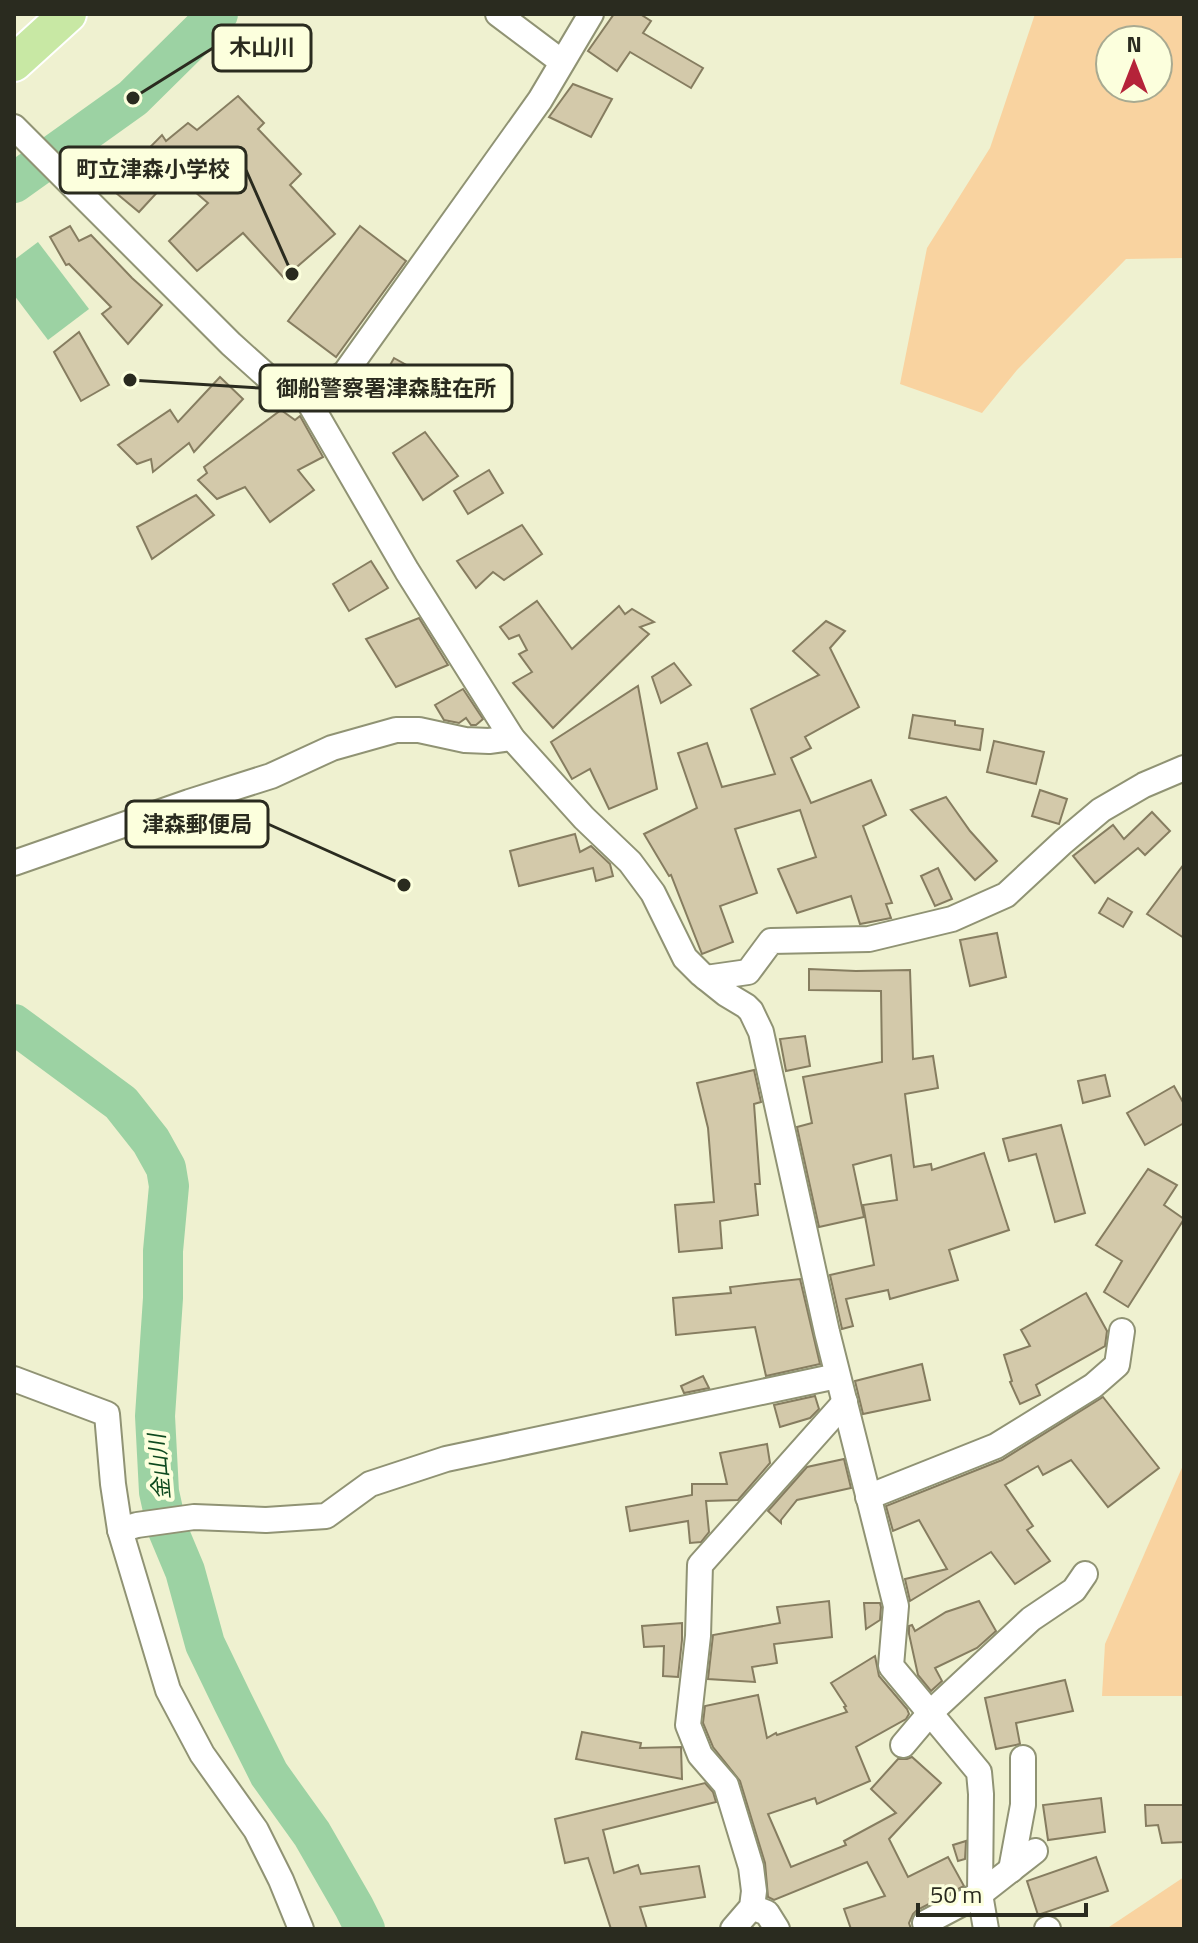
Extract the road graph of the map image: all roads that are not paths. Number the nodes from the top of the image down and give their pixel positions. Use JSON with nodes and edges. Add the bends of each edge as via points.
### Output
{"nodes":[{"id":1,"x":68,"y":14,"type":"edge"},
{"id":2,"x":498,"y":14,"type":"edge"},
{"id":3,"x":591,"y":14,"type":"edge"},
{"id":4,"x":562,"y":62,"type":"junction"},
{"id":5,"x":14,"y":63,"type":"edge"},
{"id":6,"x":14,"y":127,"type":"edge"},
{"id":7,"x":306,"y":397,"type":"junction"},
{"id":8,"x":512,"y":738,"type":"junction"},
{"id":9,"x":1184,"y":768,"type":"edge"},
{"id":10,"x":14,"y":863,"type":"edge"},
{"id":11,"x":706,"y":978,"type":"junction"},
{"id":12,"x":1122,"y":1331,"type":"dead end"},
{"id":13,"x":837,"y":1376,"type":"junction"},
{"id":14,"x":14,"y":1379,"type":"edge"},
{"id":15,"x":845,"y":1402,"type":"junction"},
{"id":16,"x":868,"y":1497,"type":"junction"},
{"id":17,"x":128,"y":1528,"type":"junction"},
{"id":18,"x":1085,"y":1574,"type":"dead end"},
{"id":19,"x":930,"y":1713,"type":"junction"},
{"id":20,"x":903,"y":1745,"type":"dead end"},
{"id":21,"x":1023,"y":1758,"type":"dead end"},
{"id":22,"x":1035,"y":1851,"type":"dead end"},
{"id":23,"x":1011,"y":1870,"type":"junction"},
{"id":24,"x":980,"y":1894,"type":"junction"},
{"id":25,"x":752,"y":1907,"type":"junction"},
{"id":26,"x":925,"y":1923,"type":"dead end"},
{"id":27,"x":301,"y":1929,"type":"edge"},
{"id":28,"x":733,"y":1929,"type":"edge"},
{"id":29,"x":777,"y":1929,"type":"edge"},
{"id":30,"x":986,"y":1929,"type":"edge"}],
"edges":[{"from":1,"to":5,"type":"main road"},
{"from":2,"to":4,"type":"street"},
{"from":3,"to":4,"type":"street"},
{"from":4,"to":7,"type":"street","via":[[345,373]]},
{"from":6,"to":7,"type":"street","via":[[271,380]]},
{"from":7,"to":8,"type":"street"},
{"from":8,"to":10,"type":"street","via":[[465,740],[396,730],[332,748],[271,776]]},
{"from":8,"to":11,"type":"street","via":[[630,862],[653,893],[685,958]]},
{"from":9,"to":11,"type":"street","via":[[1101,810],[1006,895],[952,919],[869,939],[771,941],[748,972]]},
{"from":11,"to":13,"type":"street","via":[[746,1006],[761,1032]]},
{"from":12,"to":16,"type":"street","via":[[1117,1365],[1093,1386],[996,1446]]},
{"from":13,"to":15,"type":"street"},
{"from":13,"to":17,"type":"street","via":[[446,1459],[370,1484],[326,1516],[194,1517]]},
{"from":14,"to":17,"type":"street","via":[[107,1414],[113,1484]]},
{"from":15,"to":16,"type":"street"},
{"from":15,"to":25,"type":"street","via":[[700,1565],[688,1725],[700,1755],[731,1798],[751,1867]]},
{"from":16,"to":19,"type":"street","via":[[896,1606],[891,1666]]},
{"from":17,"to":27,"type":"street","via":[[168,1690],[202,1754],[256,1830]]},
{"from":18,"to":19,"type":"street","via":[[1074,1590],[1031,1619]]},
{"from":19,"to":20,"type":"street"},
{"from":19,"to":24,"type":"street","via":[[979,1772]]},
{"from":21,"to":23,"type":"street","via":[[1023,1805]]},
{"from":22,"to":23,"type":"street"},
{"from":23,"to":24,"type":"street"},
{"from":24,"to":26,"type":"street"},
{"from":24,"to":30,"type":"street"},
{"from":25,"to":28,"type":"street"},
{"from":25,"to":29,"type":"street","via":[[767,1913]]}]}
